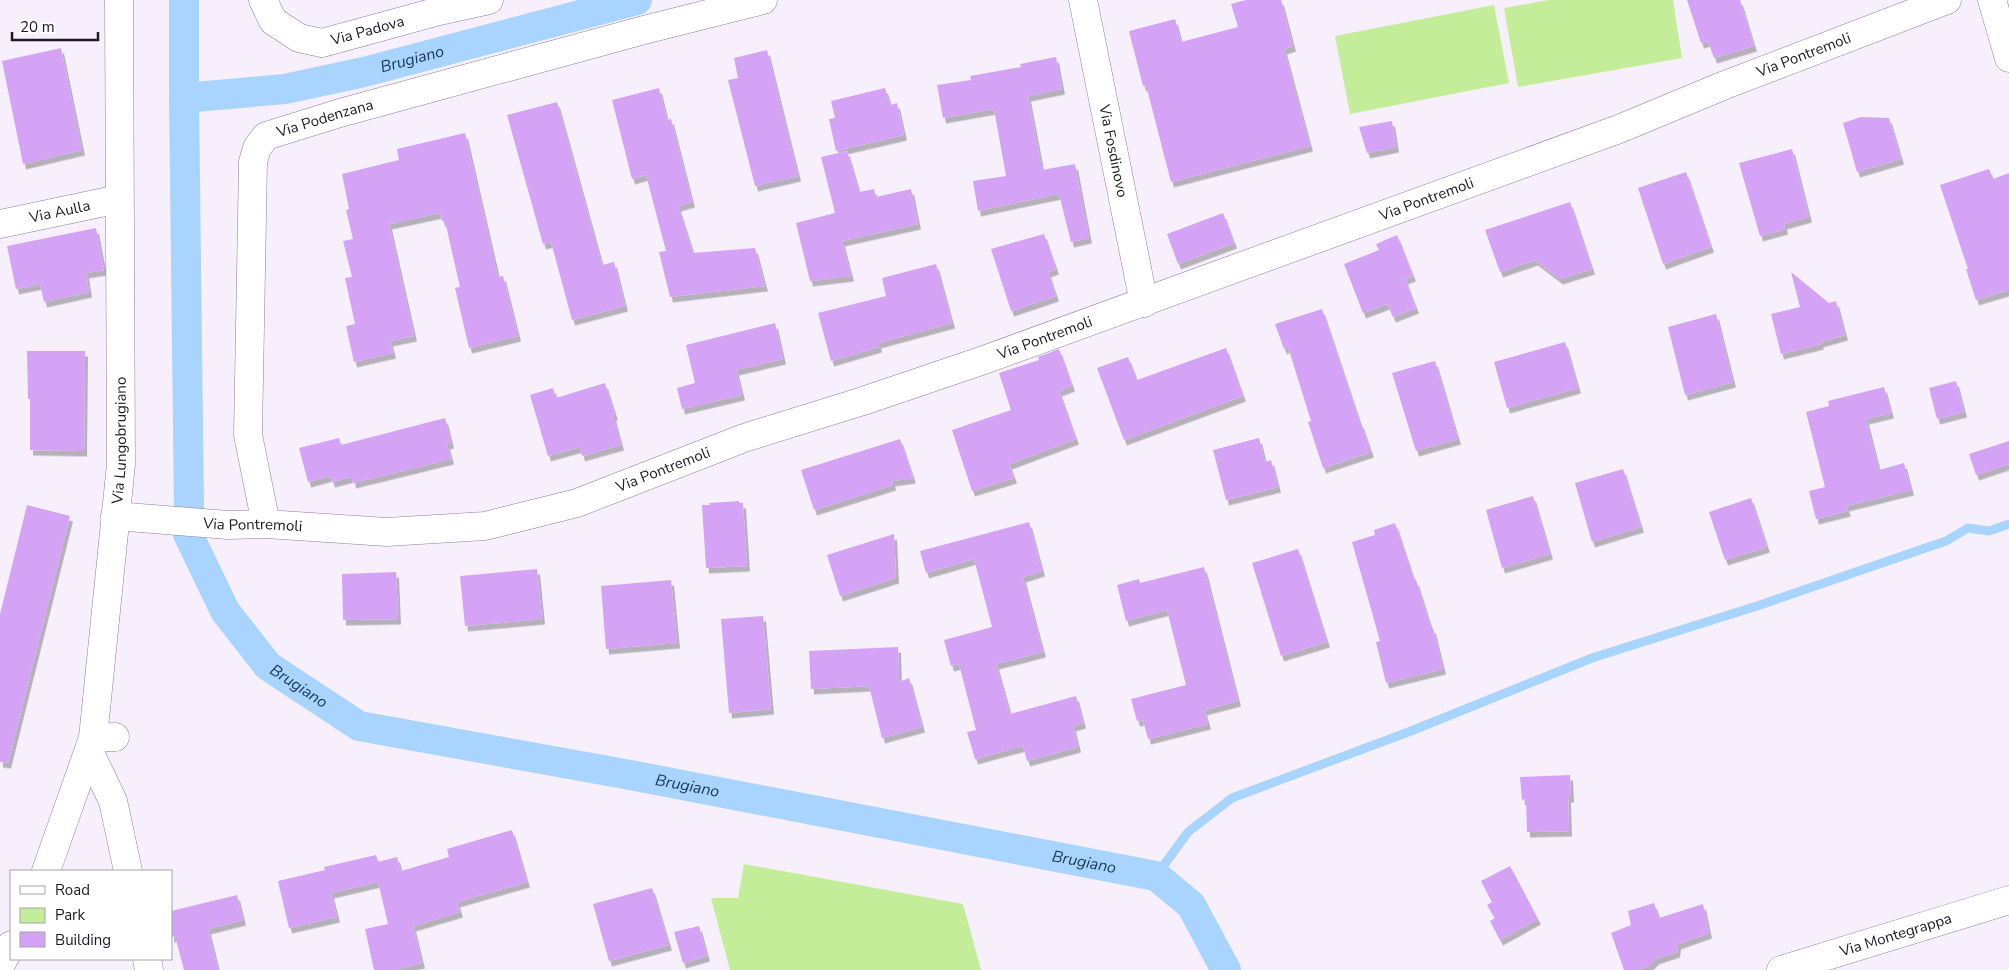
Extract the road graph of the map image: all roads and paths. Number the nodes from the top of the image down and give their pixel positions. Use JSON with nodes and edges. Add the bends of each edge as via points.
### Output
{"nodes":[{"id":1,"x":119,"y":0,"type":"edge"},
{"id":2,"x":263,"y":0,"type":"edge"},
{"id":3,"x":489,"y":0,"type":"edge"},
{"id":4,"x":763,"y":0,"type":"edge"},
{"id":5,"x":1084,"y":0,"type":"edge"},
{"id":6,"x":1947,"y":0,"type":"edge"},
{"id":7,"x":1992,"y":0,"type":"edge"},
{"id":8,"x":2009,"y":58,"type":"edge"},
{"id":9,"x":119,"y":199,"type":"junction"},
{"id":10,"x":0,"y":224,"type":"edge"},
{"id":11,"x":1144,"y":303,"type":"junction"},
{"id":12,"x":115,"y":516,"type":"junction"},
{"id":13,"x":266,"y":524,"type":"junction"},
{"id":14,"x":99,"y":742,"type":"junction"},
{"id":15,"x":46,"y":870,"type":"edge"},
{"id":16,"x":128,"y":870,"type":"edge"},
{"id":17,"x":2009,"y":900,"type":"edge"},
{"id":18,"x":10,"y":947,"type":"edge"},
{"id":19,"x":0,"y":966,"type":"edge"},
{"id":20,"x":1781,"y":970,"type":"edge"}],
"edges":[{"from":1,"to":9,"type":"street","name":"Via Lungobrugiano"},
{"from":2,"to":3,"type":"street","name":"Via Padova","via":[[273,21],[299,38],[322,43]]},
{"from":4,"to":13,"type":"street","name":"Via Podenzana","via":[[340,113],[266,136],[257,148],[253,162],[248,434]]},
{"from":5,"to":11,"type":"street","name":"Via Fosdinovo"},
{"from":6,"to":11,"type":"street","name":"Via Pontremoli","via":[[1618,128]]},
{"from":7,"to":8,"type":"street"},
{"from":9,"to":10,"type":"street","name":"Via Aulla"},
{"from":9,"to":12,"type":"street","name":"Via Lungobrugiano","via":[[121,464]]},
{"from":11,"to":13,"type":"street","name":"Via Pontremoli","via":[[881,395],[744,438],[577,503],[486,526],[387,532]]},
{"from":12,"to":13,"type":"street","name":"Via Pontremoli","via":[[228,525]]},
{"from":12,"to":14,"type":"street","name":"Via Lungobrugiano"},
{"from":14,"to":15,"type":"street","name":"Via Lungobrugiano"},
{"from":14,"to":16,"type":"street"},
{"from":17,"to":20,"type":"street","name":"Via Montegrappa"},
{"from":18,"to":19,"type":"street"}]}
